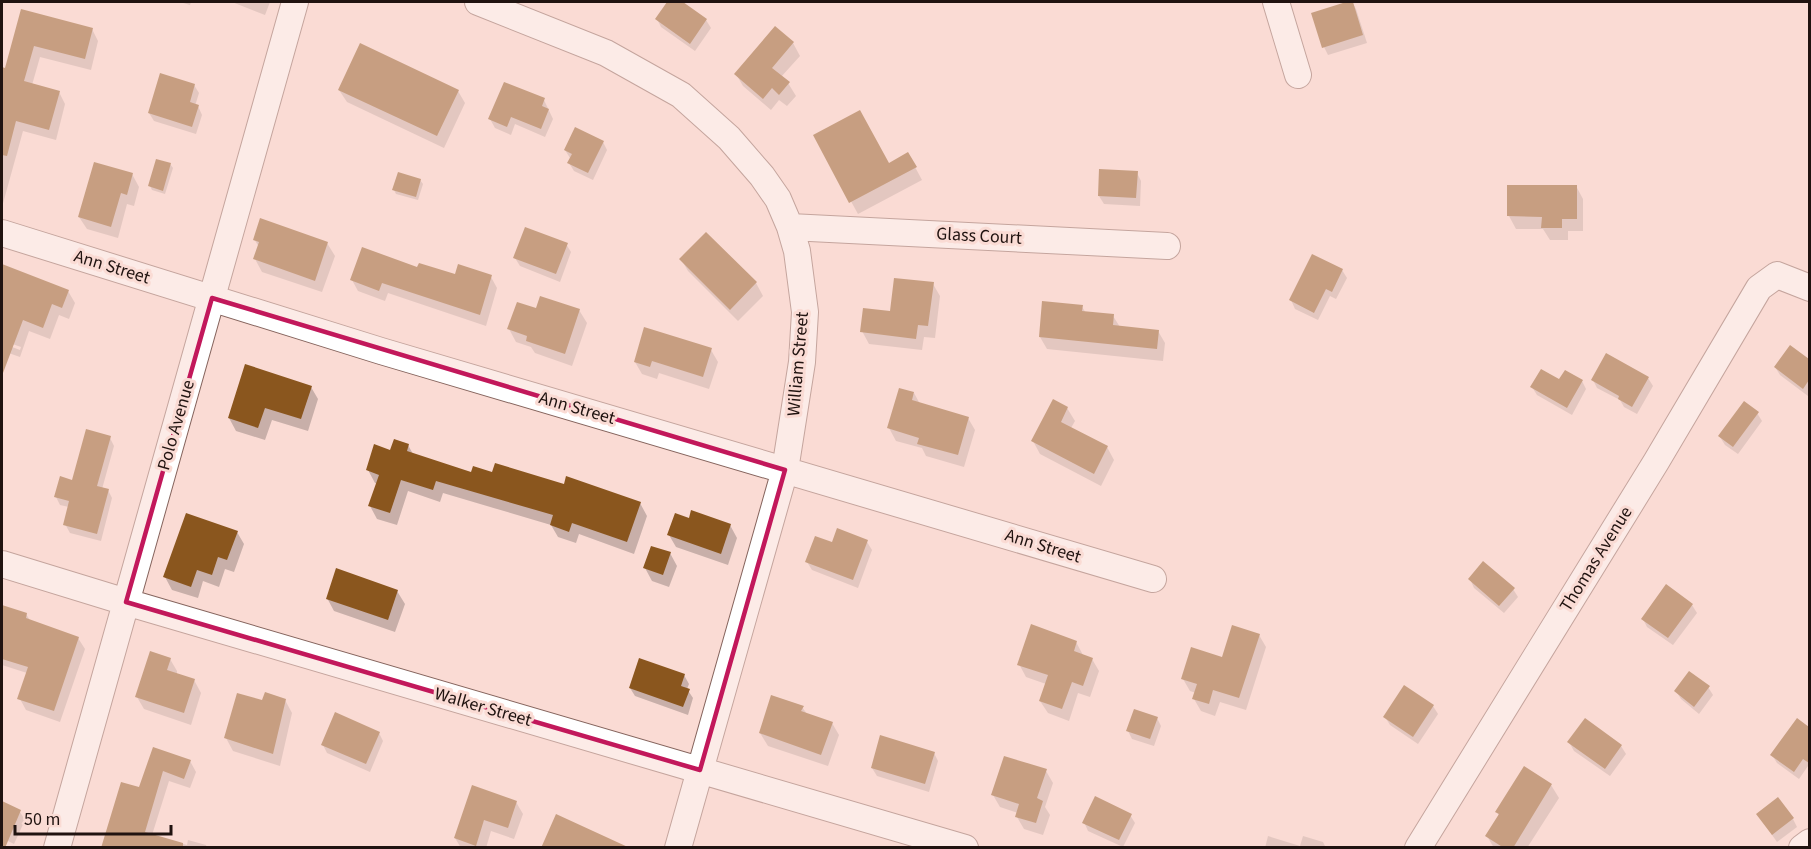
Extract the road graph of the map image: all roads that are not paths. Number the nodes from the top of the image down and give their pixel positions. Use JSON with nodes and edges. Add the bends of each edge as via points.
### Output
{"nodes":[{"id":1,"x":295,"y":2,"type":"edge"},
{"id":2,"x":478,"y":2,"type":"edge"},
{"id":3,"x":1276,"y":2,"type":"edge"},
{"id":4,"x":1298,"y":75,"type":"dead end"},
{"id":5,"x":790,"y":227,"type":"junction"},
{"id":6,"x":2,"y":233,"type":"edge"},
{"id":7,"x":1167,"y":246,"type":"dead end"},
{"id":8,"x":1809,"y":288,"type":"edge"},
{"id":9,"x":212,"y":298,"type":"junction"},
{"id":10,"x":785,"y":470,"type":"junction"},
{"id":11,"x":2,"y":564,"type":"edge"},
{"id":12,"x":1153,"y":579,"type":"dead end"},
{"id":13,"x":126,"y":602,"type":"junction"},
{"id":14,"x":699,"y":770,"type":"junction"},
{"id":15,"x":1809,"y":842,"type":"edge"},
{"id":16,"x":57,"y":848,"type":"edge"},
{"id":17,"x":678,"y":848,"type":"edge"},
{"id":18,"x":964,"y":848,"type":"edge"},
{"id":19,"x":1418,"y":848,"type":"edge"},
{"id":20,"x":1802,"y":848,"type":"edge"}],
"edges":[{"from":1,"to":9,"type":"street","name":"Polo Avenue"},
{"from":2,"to":5,"type":"street","name":"William Street","via":[[606,53],[681,95],[729,138],[762,176]]},
{"from":3,"to":4,"type":"street"},
{"from":5,"to":7,"type":"street","name":"Glass Court"},
{"from":5,"to":10,"type":"street","name":"William Street","via":[[805,312],[802,362]]},
{"from":6,"to":9,"type":"street","name":"Ann Street"},
{"from":8,"to":19,"type":"street","name":"Thomas Avenue","via":[[1777,275],[1759,288]]},
{"from":9,"to":10,"type":"street","name":"Ann Street"},
{"from":9,"to":13,"type":"street","name":"Polo Avenue"},
{"from":10,"to":12,"type":"street","name":"Ann Street"},
{"from":10,"to":14,"type":"street","name":"William Street"},
{"from":11,"to":13,"type":"street","name":"Walker Street"},
{"from":13,"to":14,"type":"street","name":"Walker Street"},
{"from":13,"to":16,"type":"street","name":"Polo Avenue"},
{"from":14,"to":17,"type":"street","name":"William Street"},
{"from":14,"to":18,"type":"street","name":"Walker Street"},
{"from":15,"to":20,"type":"street"}]}
